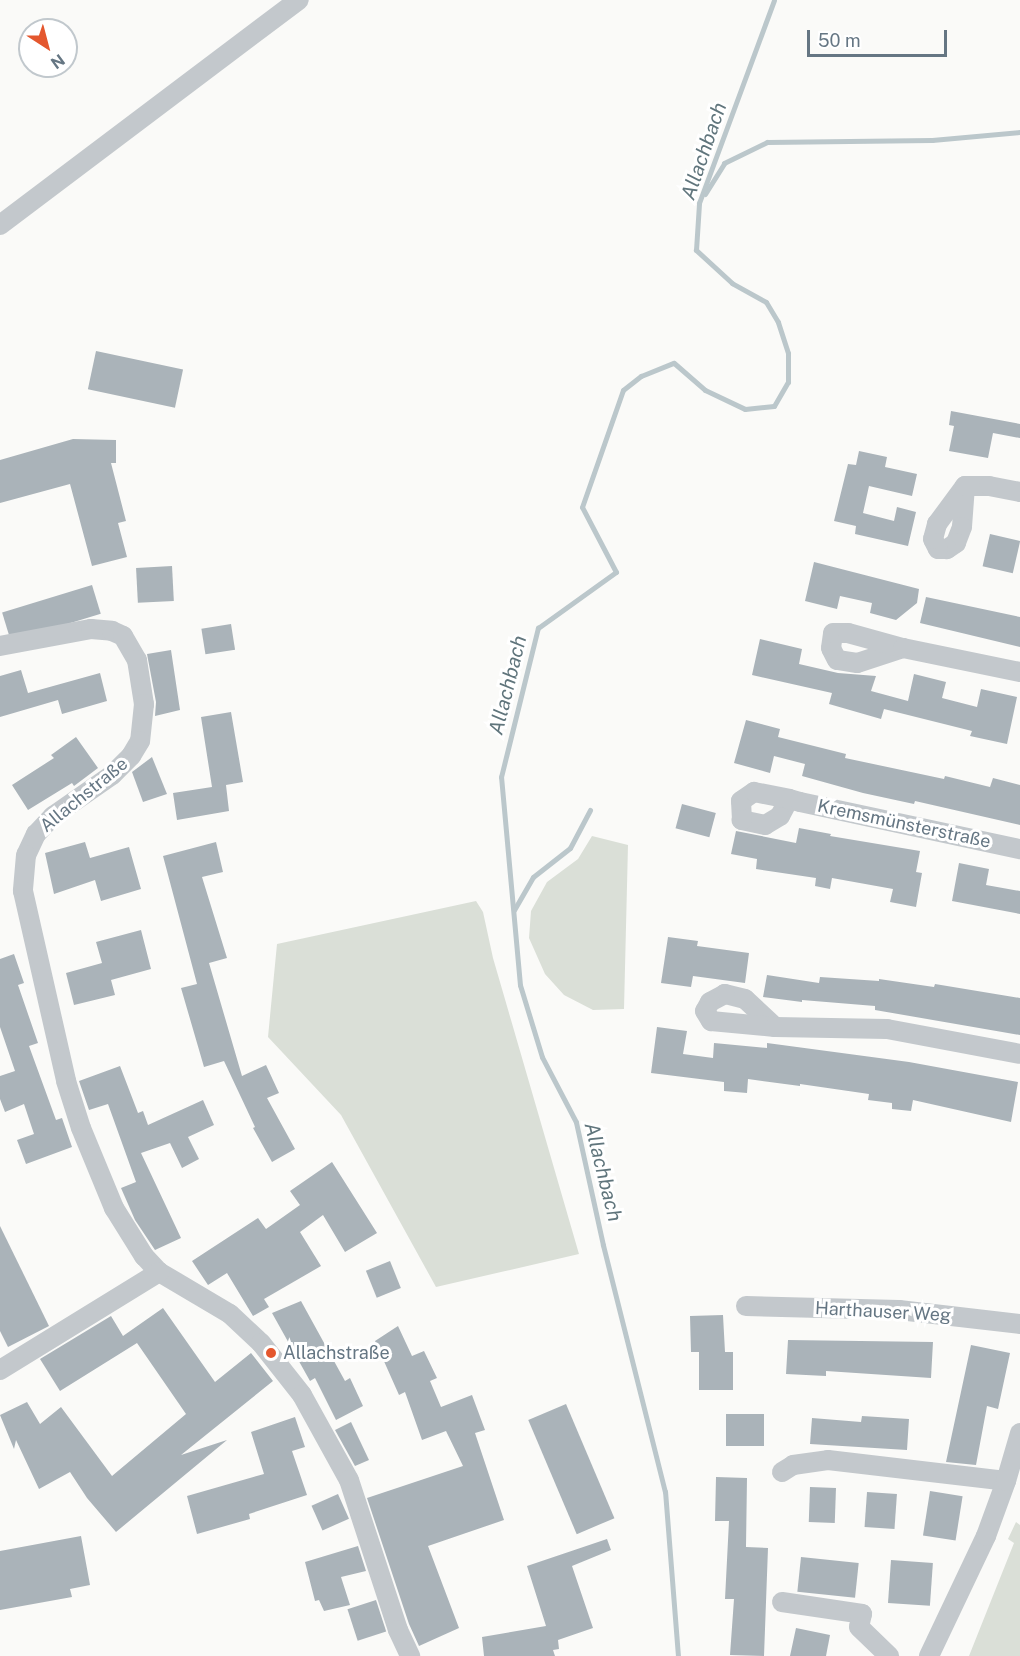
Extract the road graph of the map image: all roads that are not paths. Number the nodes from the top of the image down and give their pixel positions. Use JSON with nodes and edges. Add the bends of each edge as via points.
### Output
{"nodes":[{"id":1,"x":299,"y":0,"type":"edge"},
{"id":2,"x":0,"y":225,"type":"edge"},
{"id":3,"x":965,"y":486,"type":"dead end"},
{"id":4,"x":1020,"y":492,"type":"edge"},
{"id":5,"x":0,"y":646,"type":"edge"},
{"id":6,"x":903,"y":648,"type":"dead end"},
{"id":7,"x":1020,"y":672,"type":"edge"},
{"id":8,"x":789,"y":799,"type":"dead end"},
{"id":9,"x":1020,"y":849,"type":"edge"},
{"id":10,"x":775,"y":1027,"type":"dead end"},
{"id":11,"x":1020,"y":1054,"type":"edge"},
{"id":12,"x":159,"y":1272,"type":"junction"},
{"id":13,"x":746,"y":1306,"type":"dead end"},
{"id":14,"x":1020,"y":1324,"type":"edge"},
{"id":15,"x":0,"y":1370,"type":"edge"},
{"id":16,"x":1020,"y":1433,"type":"edge"},
{"id":17,"x":782,"y":1472,"type":"dead end"},
{"id":18,"x":1006,"y":1482,"type":"junction"},
{"id":19,"x":782,"y":1602,"type":"dead end"},
{"id":20,"x":410,"y":1656,"type":"edge"},
{"id":21,"x":889,"y":1656,"type":"edge"},
{"id":22,"x":929,"y":1656,"type":"edge"}],
"edges":[{"from":1,"to":2,"type":"street"},
{"from":3,"to":4,"type":"street"},
{"from":5,"to":12,"type":"street","name":"Allachstraße","via":[[92,629],[112,631],[123,636],[137,660],[144,704],[140,741],[112,775],[53,816],[36,834],[26,855],[23,891],[66,1081],[81,1128],[114,1208],[144,1256]]},
{"from":6,"to":7,"type":"street"},
{"from":8,"to":9,"type":"street","name":"Kremsmünsterstraße"},
{"from":10,"to":11,"type":"street","via":[[887,1029]]},
{"from":12,"to":15,"type":"street"},
{"from":12,"to":20,"type":"street","name":"Allachstraße","via":[[230,1314],[261,1343],[302,1395],[349,1480]]},
{"from":13,"to":14,"type":"street","name":"Harthauser Weg","via":[[899,1310]]},
{"from":16,"to":18,"type":"street"},
{"from":17,"to":18,"type":"street","via":[[793,1465],[828,1460]]},
{"from":18,"to":22,"type":"street","via":[[986,1536]]},
{"from":19,"to":21,"type":"street","via":[[862,1614],[859,1627]]}]}
